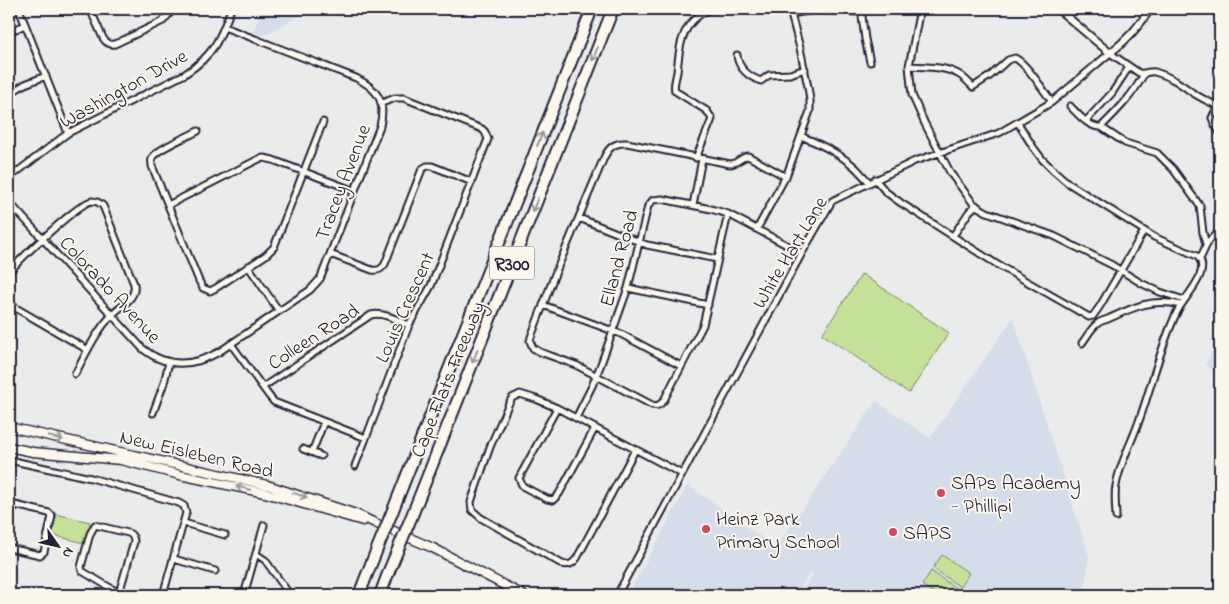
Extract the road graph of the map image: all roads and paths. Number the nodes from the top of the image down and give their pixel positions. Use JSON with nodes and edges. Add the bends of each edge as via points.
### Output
{"nodes":[{"id":1,"x":19,"y":9,"type":"edge"},
{"id":2,"x":90,"y":9,"type":"edge"},
{"id":3,"x":171,"y":9,"type":"edge"},
{"id":4,"x":231,"y":9,"type":"edge"},
{"id":5,"x":592,"y":9,"type":"edge"},
{"id":6,"x":613,"y":9,"type":"edge"},
{"id":7,"x":711,"y":9,"type":"edge"},
{"id":8,"x":786,"y":9,"type":"edge"},
{"id":9,"x":920,"y":9,"type":"edge"},
{"id":10,"x":1058,"y":9,"type":"edge"},
{"id":11,"x":1150,"y":9,"type":"edge"},
{"id":12,"x":861,"y":10,"type":"edge"},
{"id":13,"x":791,"y":14,"type":"junction"},
{"id":14,"x":25,"y":25,"type":"junction"},
{"id":15,"x":224,"y":27,"type":"junction"},
{"id":16,"x":9,"y":32,"type":"edge"},
{"id":17,"x":1110,"y":53,"type":"junction"},
{"id":18,"x":737,"y":55,"type":"dead end"},
{"id":19,"x":870,"y":62,"type":"dead end"},
{"id":20,"x":909,"y":66,"type":"junction"},
{"id":21,"x":1129,"y":67,"type":"junction"},
{"id":22,"x":805,"y":69,"type":"junction"},
{"id":23,"x":1144,"y":74,"type":"junction"},
{"id":24,"x":46,"y":76,"type":"junction"},
{"id":25,"x":9,"y":94,"type":"edge"},
{"id":26,"x":1052,"y":102,"type":"junction"},
{"id":27,"x":382,"y":103,"type":"junction"},
{"id":28,"x":1219,"y":103,"type":"edge"},
{"id":29,"x":1070,"y":106,"type":"dead end"},
{"id":30,"x":1086,"y":121,"type":"junction"},
{"id":31,"x":323,"y":122,"type":"dead end"},
{"id":32,"x":1018,"y":123,"type":"junction"},
{"id":33,"x":1101,"y":126,"type":"junction"},
{"id":34,"x":198,"y":131,"type":"dead end"},
{"id":35,"x":68,"y":133,"type":"junction"},
{"id":36,"x":1220,"y":133,"type":"edge"},
{"id":37,"x":801,"y":136,"type":"junction"},
{"id":38,"x":940,"y":153,"type":"junction"},
{"id":39,"x":699,"y":158,"type":"junction"},
{"id":40,"x":304,"y":172,"type":"junction"},
{"id":41,"x":9,"y":178,"type":"edge"},
{"id":42,"x":785,"y":179,"type":"junction"},
{"id":43,"x":876,"y":179,"type":"junction"},
{"id":44,"x":472,"y":182,"type":"junction"},
{"id":45,"x":869,"y":182,"type":"junction"},
{"id":46,"x":355,"y":191,"type":"junction"},
{"id":47,"x":9,"y":202,"type":"edge"},
{"id":48,"x":168,"y":205,"type":"junction"},
{"id":49,"x":693,"y":205,"type":"junction"},
{"id":50,"x":976,"y":205,"type":"junction"},
{"id":51,"x":728,"y":214,"type":"junction"},
{"id":52,"x":579,"y":218,"type":"junction"},
{"id":53,"x":757,"y":229,"type":"junction"},
{"id":54,"x":1144,"y":231,"type":"junction"},
{"id":55,"x":1220,"y":232,"type":"edge"},
{"id":56,"x":953,"y":236,"type":"junction"},
{"id":57,"x":43,"y":239,"type":"junction"},
{"id":58,"x":639,"y":243,"type":"junction"},
{"id":59,"x":1206,"y":244,"type":"junction"},
{"id":60,"x":802,"y":253,"type":"junction"},
{"id":61,"x":330,"y":254,"type":"junction"},
{"id":62,"x":717,"y":259,"type":"junction"},
{"id":63,"x":1200,"y":259,"type":"junction"},
{"id":64,"x":248,"y":266,"type":"junction"},
{"id":65,"x":1122,"y":270,"type":"junction"},
{"id":66,"x":9,"y":272,"type":"edge"},
{"id":67,"x":628,"y":288,"type":"junction"},
{"id":68,"x":1182,"y":302,"type":"junction"},
{"id":69,"x":9,"y":304,"type":"edge"},
{"id":70,"x":543,"y":304,"type":"junction"},
{"id":71,"x":708,"y":305,"type":"junction"},
{"id":72,"x":279,"y":311,"type":"junction"},
{"id":73,"x":112,"y":315,"type":"junction"},
{"id":74,"x":1090,"y":317,"type":"junction"},
{"id":75,"x":1096,"y":324,"type":"junction"},
{"id":76,"x":409,"y":325,"type":"junction"},
{"id":77,"x":613,"y":330,"type":"junction"},
{"id":78,"x":1082,"y":343,"type":"dead end"},
{"id":79,"x":231,"y":344,"type":"junction"},
{"id":80,"x":88,"y":350,"type":"junction"},
{"id":81,"x":207,"y":359,"type":"joint"},
{"id":82,"x":169,"y":362,"type":"junction"},
{"id":83,"x":681,"y":366,"type":"junction"},
{"id":84,"x":75,"y":374,"type":"dead end"},
{"id":85,"x":596,"y":376,"type":"junction"},
{"id":86,"x":263,"y":387,"type":"junction"},
{"id":87,"x":556,"y":408,"type":"junction"},
{"id":88,"x":153,"y":413,"type":"dead end"},
{"id":89,"x":576,"y":418,"type":"junction"},
{"id":90,"x":324,"y":422,"type":"junction"},
{"id":91,"x":9,"y":427,"type":"edge"},
{"id":92,"x":595,"y":428,"type":"junction"},
{"id":93,"x":366,"y":438,"type":"junction"},
{"id":94,"x":9,"y":447,"type":"edge"},
{"id":95,"x":303,"y":449,"type":"dead end"},
{"id":96,"x":635,"y":450,"type":"junction"},
{"id":97,"x":312,"y":452,"type":"junction"},
{"id":98,"x":321,"y":456,"type":"dead end"},
{"id":99,"x":9,"y":460,"type":"edge"},
{"id":100,"x":355,"y":466,"type":"dead end"},
{"id":101,"x":682,"y":474,"type":"junction"},
{"id":102,"x":1116,"y":517,"type":"dead end"},
{"id":103,"x":9,"y":518,"type":"edge"},
{"id":104,"x":184,"y":523,"type":"junction"},
{"id":105,"x":375,"y":523,"type":"junction"},
{"id":106,"x":264,"y":525,"type":"dead end"},
{"id":107,"x":226,"y":535,"type":"dead end"},
{"id":108,"x":9,"y":548,"type":"edge"},
{"id":109,"x":256,"y":554,"type":"junction"},
{"id":110,"x":174,"y":559,"type":"junction"},
{"id":111,"x":215,"y":571,"type":"dead end"},
{"id":112,"x":9,"y":594,"type":"edge"},
{"id":113,"x":118,"y":594,"type":"edge"},
{"id":114,"x":13,"y":595,"type":"edge"},
{"id":115,"x":164,"y":595,"type":"edge"},
{"id":116,"x":244,"y":595,"type":"edge"},
{"id":117,"x":290,"y":595,"type":"edge"},
{"id":118,"x":359,"y":595,"type":"edge"},
{"id":119,"x":380,"y":595,"type":"edge"},
{"id":120,"x":523,"y":595,"type":"edge"},
{"id":121,"x":616,"y":595,"type":"edge"}],
"edges":[{"from":1,"to":14,"type":"street"},
{"from":2,"to":3,"type":"street","via":[[103,38],[112,45],[163,21]]},
{"from":4,"to":15,"type":"street","name":"Washington Drive"},
{"from":118,"to":5,"type":"highway","name":"Cape Flats Freeway","number":"R300","one_way":true,"bridge":true},
{"from":6,"to":119,"type":"highway","name":"Cape Flats Freeway","number":"R300","one_way":true,"bridge":true},
{"from":7,"to":39,"type":"street","via":[[698,16],[683,36],[674,86],[675,91],[708,111],[712,119]]},
{"from":8,"to":13,"type":"street"},
{"from":9,"to":20,"type":"street"},
{"from":10,"to":17,"type":"street"},
{"from":11,"to":17,"type":"street","via":[[1132,35]]},
{"from":12,"to":13,"type":"street","via":[[813,10]]},
{"from":12,"to":19,"type":"street"},
{"from":13,"to":22,"type":"street"},
{"from":14,"to":16,"type":"street"},
{"from":14,"to":24,"type":"street"},
{"from":15,"to":27,"type":"street","name":"Tracey Avenue","via":[[356,78],[371,87]]},
{"from":15,"to":35,"type":"street","name":"Washington Drive","via":[[213,49],[195,68]]},
{"from":17,"to":21,"type":"street"},
{"from":17,"to":26,"type":"street","name":"White Hart Lane"},
{"from":18,"to":22,"type":"street","via":[[742,68],[761,81],[769,75]]},
{"from":20,"to":26,"type":"street","via":[[952,71],[973,87],[1015,58]]},
{"from":20,"to":38,"type":"street","via":[[912,95]]},
{"from":21,"to":23,"type":"street"},
{"from":21,"to":30,"type":"street","via":[[1112,93]]},
{"from":22,"to":37,"type":"street","via":[[810,106]]},
{"from":23,"to":28,"type":"street","via":[[1152,72],[1168,77],[1199,97]]},
{"from":23,"to":33,"type":"street","via":[[1128,99]]},
{"from":24,"to":25,"type":"street"},
{"from":24,"to":35,"type":"street"},
{"from":26,"to":32,"type":"street","name":"White Hart Lane"},
{"from":27,"to":44,"type":"street","name":"Louis Crescent","via":[[404,98],[485,132],[488,143]]},
{"from":27,"to":46,"type":"street","name":"Tracey Avenue","via":[[380,126]]},
{"from":28,"to":36,"type":"street","via":[[1212,118]]},
{"from":29,"to":30,"type":"street"},
{"from":30,"to":33,"type":"street","via":[[1096,127]]},
{"from":31,"to":40,"type":"street"},
{"from":32,"to":38,"type":"street","name":"White Hart Lane","via":[[999,133]]},
{"from":32,"to":54,"type":"street","via":[[1052,169]]},
{"from":33,"to":59,"type":"street","via":[[1125,143],[1158,153],[1173,169],[1200,206]]},
{"from":34,"to":48,"type":"street","via":[[153,158],[152,166]]},
{"from":35,"to":41,"type":"street","name":"Washington Drive"},
{"from":37,"to":42,"type":"street"},
{"from":37,"to":45,"type":"street","via":[[845,159]]},
{"from":38,"to":43,"type":"street","name":"White Hart Lane"},
{"from":38,"to":50,"type":"street"},
{"from":39,"to":42,"type":"street","via":[[734,164],[748,156]]},
{"from":39,"to":49,"type":"street"},
{"from":39,"to":52,"type":"street","via":[[621,142],[606,153]]},
{"from":40,"to":46,"type":"street"},
{"from":40,"to":48,"type":"street","via":[[273,160],[259,159]]},
{"from":40,"to":64,"type":"street","via":[[274,247]]},
{"from":42,"to":53,"type":"street"},
{"from":43,"to":45,"type":"street","name":"White Hart Lane"},
{"from":43,"to":56,"type":"street","via":[[891,196]]},
{"from":44,"to":61,"type":"street","via":[[432,166],[422,169],[385,264],[380,269],[372,270]]},
{"from":44,"to":76,"type":"street","name":"Louis Crescent","via":[[431,286]]},
{"from":45,"to":60,"type":"street","name":"White Hart Lane","via":[[832,201]]},
{"from":46,"to":61,"type":"street","name":"Tracey Avenue"},
{"from":47,"to":57,"type":"street","name":"Colorado Avenue"},
{"from":48,"to":64,"type":"street","via":[[203,288],[212,290]]},
{"from":49,"to":51,"type":"street","name":"Elland Road"},
{"from":49,"to":58,"type":"street","name":"Elland Road","via":[[662,198],[653,200],[648,206]]},
{"from":50,"to":56,"type":"street"},
{"from":50,"to":65,"type":"street","via":[[986,212],[1054,236]]},
{"from":51,"to":53,"type":"street","name":"Elland Road"},
{"from":51,"to":62,"type":"street"},
{"from":52,"to":58,"type":"street"},
{"from":52,"to":70,"type":"street"},
{"from":53,"to":60,"type":"street","name":"Elland Road"},
{"from":54,"to":63,"type":"street"},
{"from":54,"to":65,"type":"street"},
{"from":55,"to":59,"type":"street"},
{"from":56,"to":74,"type":"street"},
{"from":57,"to":66,"type":"street"},
{"from":57,"to":73,"type":"street","name":"Colorado Avenue"},
{"from":57,"to":73,"type":"street","via":[[88,202],[96,201],[103,206],[135,289]]},
{"from":58,"to":62,"type":"street"},
{"from":58,"to":67,"type":"street","name":"Elland Road"},
{"from":59,"to":63,"type":"street"},
{"from":60,"to":101,"type":"street","name":"White Hart Lane"},
{"from":61,"to":72,"type":"street","name":"Tracey Avenue","via":[[316,284]]},
{"from":62,"to":71,"type":"street"},
{"from":63,"to":68,"type":"street","via":[[1200,275]]},
{"from":64,"to":72,"type":"street"},
{"from":65,"to":68,"type":"street"},
{"from":65,"to":74,"type":"street"},
{"from":67,"to":71,"type":"street"},
{"from":67,"to":77,"type":"street","name":"Elland Road"},
{"from":68,"to":75,"type":"street","via":[[1142,304]]},
{"from":68,"to":102,"type":"street","via":[[1117,479]]},
{"from":69,"to":80,"type":"street"},
{"from":70,"to":77,"type":"street"},
{"from":70,"to":85,"type":"street","via":[[530,341],[533,348]]},
{"from":71,"to":83,"type":"street","via":[[703,325]]},
{"from":72,"to":79,"type":"street","name":"Tracey Avenue"},
{"from":73,"to":80,"type":"street"},
{"from":73,"to":82,"type":"street","name":"Colorado Avenue","via":[[142,348]]},
{"from":74,"to":75,"type":"street"},
{"from":75,"to":78,"type":"street"},
{"from":76,"to":86,"type":"street","name":"Colleen Road","via":[[386,315],[371,315]]},
{"from":76,"to":93,"type":"street","name":"Louis Crescent"},
{"from":77,"to":83,"type":"street"},
{"from":77,"to":85,"type":"street","name":"Elland Road"},
{"from":79,"to":81,"type":"street","name":"Tracey Avenue"},
{"from":79,"to":86,"type":"street"},
{"from":80,"to":84,"type":"street"},
{"from":81,"to":82,"type":"street","name":"Colorado Avenue","via":[[190,363]]},
{"from":82,"to":88,"type":"street"},
{"from":83,"to":85,"type":"street","via":[[664,400],[655,406]]},
{"from":85,"to":89,"type":"street","name":"Elland Road"},
{"from":86,"to":90,"type":"street","via":[[274,402]]},
{"from":87,"to":89,"type":"street"},
{"from":87,"to":92,"type":"street","via":[[519,478],[522,485],[547,499],[553,500],[559,494]]},
{"from":87,"to":96,"type":"street","via":[[524,394],[512,398],[490,447],[471,507],[481,518],[562,564],[570,565],[577,558]]},
{"from":89,"to":92,"type":"street"},
{"from":90,"to":93,"type":"street"},
{"from":90,"to":97,"type":"street"},
{"from":91,"to":105,"type":"main road","name":"New Eisleben Road","one_way":true,"via":[[267,485]]},
{"from":92,"to":96,"type":"street"},
{"from":93,"to":100,"type":"street","name":"Louis Crescent"},
{"from":105,"to":94,"type":"main road","name":"New Eisleben Road","one_way":true,"via":[[265,493],[121,460]]},
{"from":95,"to":97,"type":"street"},
{"from":96,"to":101,"type":"street"},
{"from":97,"to":98,"type":"street"},
{"from":99,"to":104,"type":"street","via":[[91,478],[182,504],[186,510]]},
{"from":101,"to":121,"type":"street","name":"White Hart Lane"},
{"from":103,"to":108,"type":"street","via":[[15,505],[52,516],[42,554]]},
{"from":104,"to":107,"type":"street"},
{"from":104,"to":110,"type":"street"},
{"from":105,"to":120,"type":"main road","name":"New Eisleben Road","via":[[433,548]]},
{"from":106,"to":109,"type":"street"},
{"from":109,"to":116,"type":"street"},
{"from":109,"to":117,"type":"street"},
{"from":110,"to":111,"type":"street"},
{"from":110,"to":115,"type":"street"},
{"from":112,"to":114,"type":"street"},
{"from":113,"to":113,"type":"street","via":[[82,571],[95,525],[128,533],[134,538]]}]}
